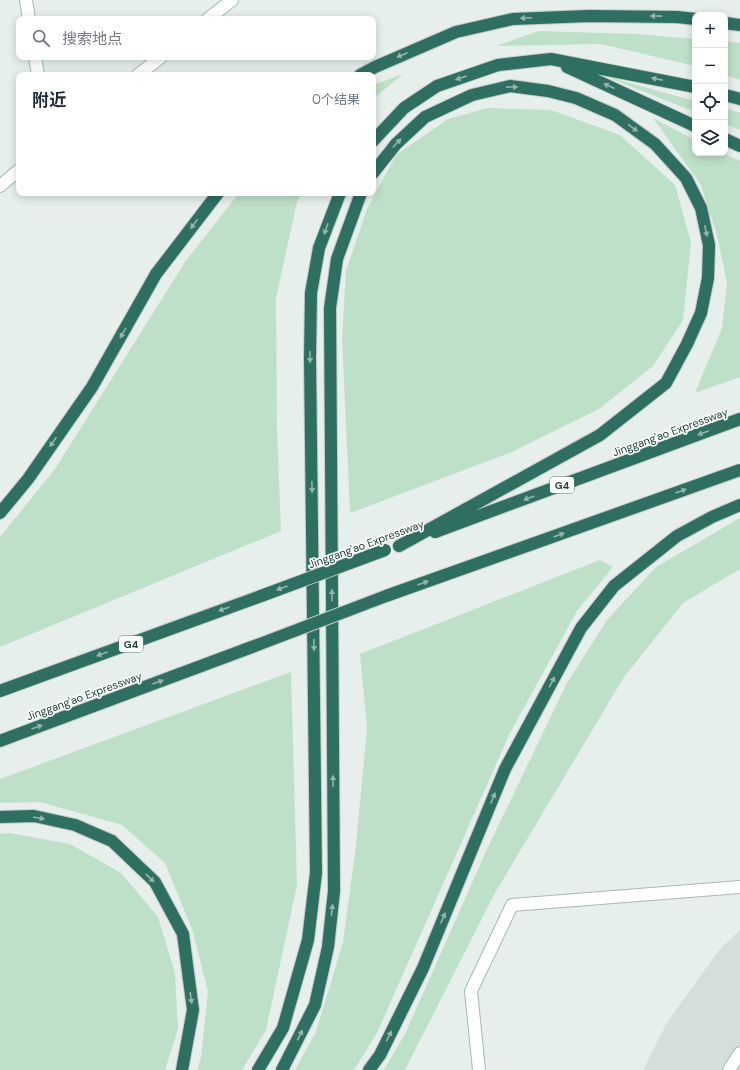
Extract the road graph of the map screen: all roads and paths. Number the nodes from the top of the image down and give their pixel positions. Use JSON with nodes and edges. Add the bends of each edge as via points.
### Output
{"nodes":[{"id":1,"x":26,"y":0,"type":"edge"},
{"id":2,"x":232,"y":0,"type":"edge"},
{"id":3,"x":29,"y":16,"type":"edge"},
{"id":4,"x":212,"y":16,"type":"edge"},
{"id":5,"x":692,"y":19,"type":"edge"},
{"id":6,"x":728,"y":23,"type":"edge"},
{"id":7,"x":740,"y":25,"type":"edge"},
{"id":8,"x":551,"y":59,"type":"junction"},
{"id":9,"x":36,"y":60,"type":"edge"},
{"id":10,"x":157,"y":60,"type":"edge"},
{"id":11,"x":38,"y":72,"type":"edge"},
{"id":12,"x":142,"y":72,"type":"edge"},
{"id":13,"x":366,"y":72,"type":"edge"},
{"id":14,"x":692,"y":86,"type":"edge"},
{"id":15,"x":728,"y":96,"type":"edge"},
{"id":16,"x":740,"y":99,"type":"edge"},
{"id":17,"x":692,"y":125,"type":"edge"},
{"id":18,"x":376,"y":138,"type":"edge"},
{"id":19,"x":728,"y":140,"type":"edge"},
{"id":20,"x":740,"y":146,"type":"edge"},
{"id":21,"x":376,"y":169,"type":"edge"},
{"id":22,"x":16,"y":173,"type":"edge"},
{"id":23,"x":0,"y":186,"type":"edge"},
{"id":24,"x":216,"y":196,"type":"edge"},
{"id":25,"x":339,"y":196,"type":"edge"},
{"id":26,"x":360,"y":196,"type":"edge"},
{"id":27,"x":740,"y":420,"type":"edge"},
{"id":28,"x":740,"y":470,"type":"edge"},
{"id":29,"x":740,"y":505,"type":"edge"},
{"id":30,"x":0,"y":513,"type":"edge"},
{"id":31,"x":399,"y":546,"type":"junction"},
{"id":32,"x":0,"y":691,"type":"edge"},
{"id":33,"x":0,"y":741,"type":"edge"},
{"id":34,"x":0,"y":817,"type":"edge"},
{"id":35,"x":740,"y":886,"type":"edge"},
{"id":36,"x":740,"y":1053,"type":"edge"},
{"id":37,"x":182,"y":1070,"type":"edge"},
{"id":38,"x":258,"y":1070,"type":"edge"},
{"id":39,"x":282,"y":1070,"type":"edge"},
{"id":40,"x":369,"y":1070,"type":"edge"},
{"id":41,"x":479,"y":1070,"type":"edge"},
{"id":42,"x":729,"y":1070,"type":"edge"}],
"edges":[{"from":1,"to":3,"type":"street"},
{"from":2,"to":4,"type":"street"},
{"from":5,"to":13,"type":"highway","one_way":true,"via":[[589,16],[513,19],[456,32]]},
{"from":6,"to":7,"type":"highway"},
{"from":14,"to":8,"type":"highway","one_way":true},
{"from":17,"to":8,"type":"highway","one_way":true},
{"from":8,"to":18,"type":"highway","one_way":true,"via":[[498,65],[438,86],[404,108]]},
{"from":9,"to":11,"type":"street"},
{"from":10,"to":12,"type":"street"},
{"from":15,"to":16,"type":"highway"},
{"from":19,"to":20,"type":"highway"},
{"from":21,"to":31,"type":"highway","one_way":true,"via":[[396,144],[425,117],[472,95],[510,86],[548,91],[576,98],[615,115],[655,144],[686,178],[701,208],[709,245],[708,278],[701,313],[666,383],[600,435]]},
{"from":22,"to":23,"type":"street"},
{"from":24,"to":30,"type":"highway","one_way":true,"via":[[156,274],[92,387],[28,479]]},
{"from":25,"to":38,"type":"highway","one_way":true,"via":[[319,248],[312,293],[310,374],[316,873],[308,940],[283,1028]]},
{"from":39,"to":26,"type":"highway","one_way":true,"via":[[315,1005],[328,947],[334,891],[330,308],[337,259]]},
{"from":27,"to":31,"type":"highway","name":"Jinggang'ao Expressway","number":"G4","one_way":true},
{"from":33,"to":28,"type":"highway","name":"Jinggang'ao Expressway","one_way":true,"bridge":true,"via":[[386,596]]},
{"from":40,"to":29,"type":"highway","one_way":true,"via":[[380,1055],[422,968],[505,769],[581,628],[614,586],[677,536]]},
{"from":31,"to":32,"type":"highway","name":"Jinggang'ao Expressway","number":"G4","one_way":true,"bridge":true},
{"from":34,"to":37,"type":"highway","one_way":true,"via":[[34,816],[75,825],[112,841],[155,882],[183,934],[193,1010]]},
{"from":35,"to":41,"type":"street","via":[[512,905],[471,992]]},
{"from":36,"to":42,"type":"street"}]}
